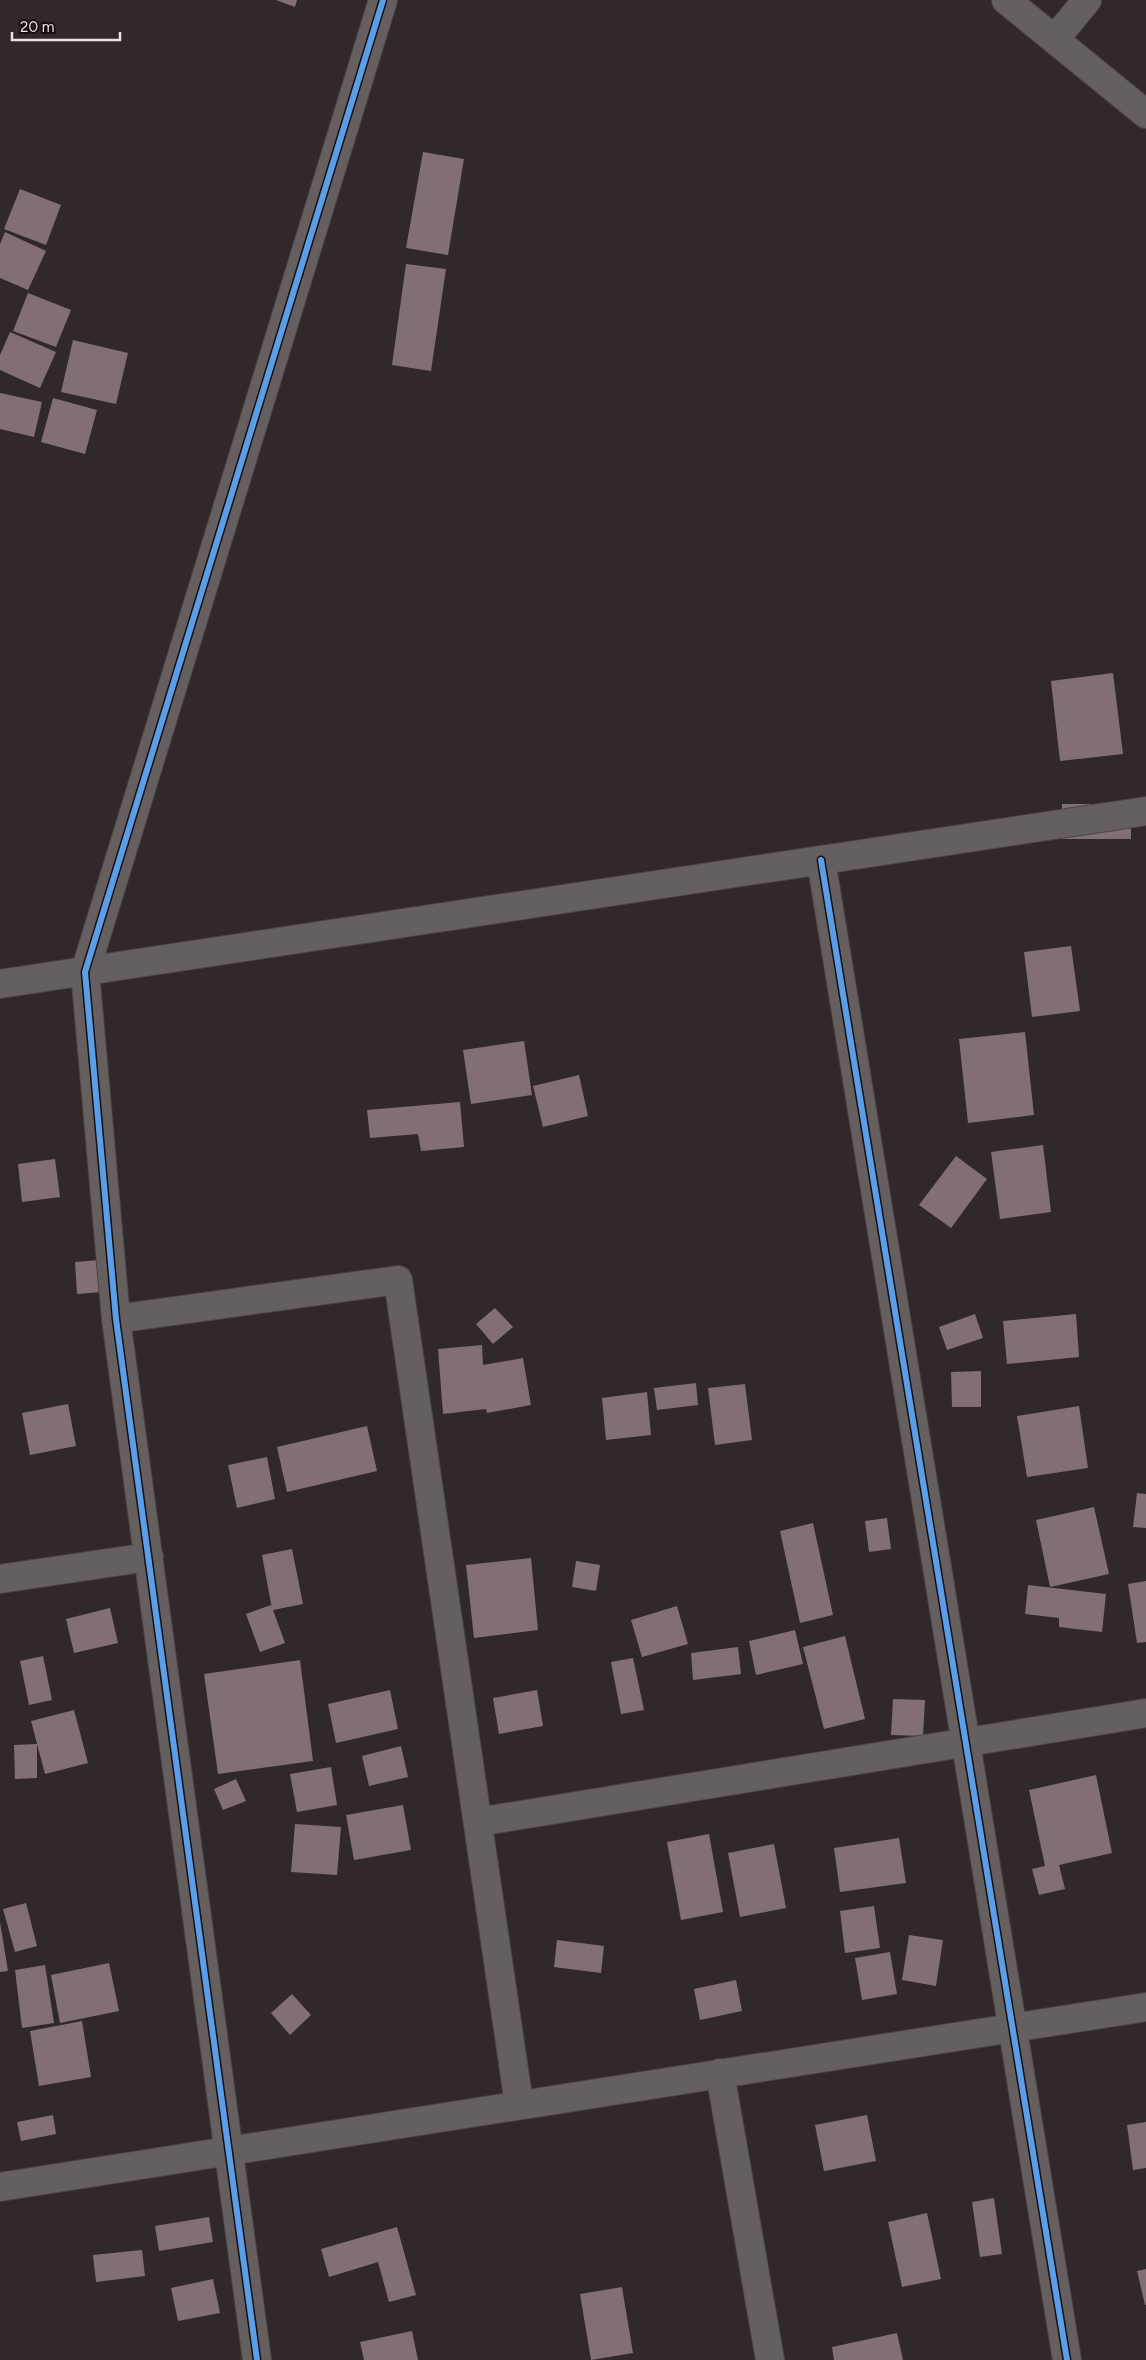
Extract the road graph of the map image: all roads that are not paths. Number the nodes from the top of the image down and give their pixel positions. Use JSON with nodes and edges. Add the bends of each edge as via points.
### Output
{"nodes":[{"id":1,"x":383,"y":0,"type":"edge"},
{"id":2,"x":1006,"y":0,"type":"edge"},
{"id":3,"x":1087,"y":0,"type":"edge"},
{"id":4,"x":1054,"y":39,"type":"junction"},
{"id":5,"x":1146,"y":114,"type":"edge"},
{"id":6,"x":1146,"y":811,"type":"edge"},
{"id":7,"x":821,"y":860,"type":"junction"},
{"id":8,"x":85,"y":972,"type":"junction"},
{"id":9,"x":0,"y":984,"type":"edge"},
{"id":10,"x":116,"y":1319,"type":"junction"},
{"id":11,"x":149,"y":1557,"type":"junction"},
{"id":12,"x":0,"y":1579,"type":"edge"},
{"id":13,"x":1146,"y":1713,"type":"edge"},
{"id":14,"x":965,"y":1743,"type":"junction"},
{"id":15,"x":478,"y":1822,"type":"junction"},
{"id":16,"x":1146,"y":2007,"type":"edge"},
{"id":17,"x":1012,"y":2028,"type":"junction"},
{"id":18,"x":720,"y":2073,"type":"junction"},
{"id":19,"x":519,"y":2104,"type":"junction"},
{"id":20,"x":228,"y":2150,"type":"junction"},
{"id":21,"x":0,"y":2187,"type":"edge"},
{"id":22,"x":257,"y":2360,"type":"edge"},
{"id":23,"x":770,"y":2360,"type":"edge"},
{"id":24,"x":1067,"y":2360,"type":"edge"}],
"edges":[{"from":1,"to":8,"type":"street"},
{"from":2,"to":4,"type":"street"},
{"from":3,"to":4,"type":"street"},
{"from":4,"to":5,"type":"street"},
{"from":6,"to":7,"type":"street"},
{"from":7,"to":8,"type":"street"},
{"from":7,"to":14,"type":"street"},
{"from":8,"to":9,"type":"street"},
{"from":8,"to":10,"type":"street"},
{"from":10,"to":11,"type":"street"},
{"from":10,"to":15,"type":"street","via":[[398,1280]]},
{"from":11,"to":12,"type":"street"},
{"from":11,"to":20,"type":"street"},
{"from":13,"to":14,"type":"street"},
{"from":14,"to":15,"type":"street"},
{"from":14,"to":17,"type":"street"},
{"from":15,"to":19,"type":"street"},
{"from":16,"to":17,"type":"street"},
{"from":17,"to":18,"type":"street"},
{"from":17,"to":24,"type":"street"},
{"from":18,"to":19,"type":"street"},
{"from":18,"to":23,"type":"street"},
{"from":19,"to":20,"type":"street"},
{"from":20,"to":21,"type":"street"},
{"from":20,"to":22,"type":"street"}]}
